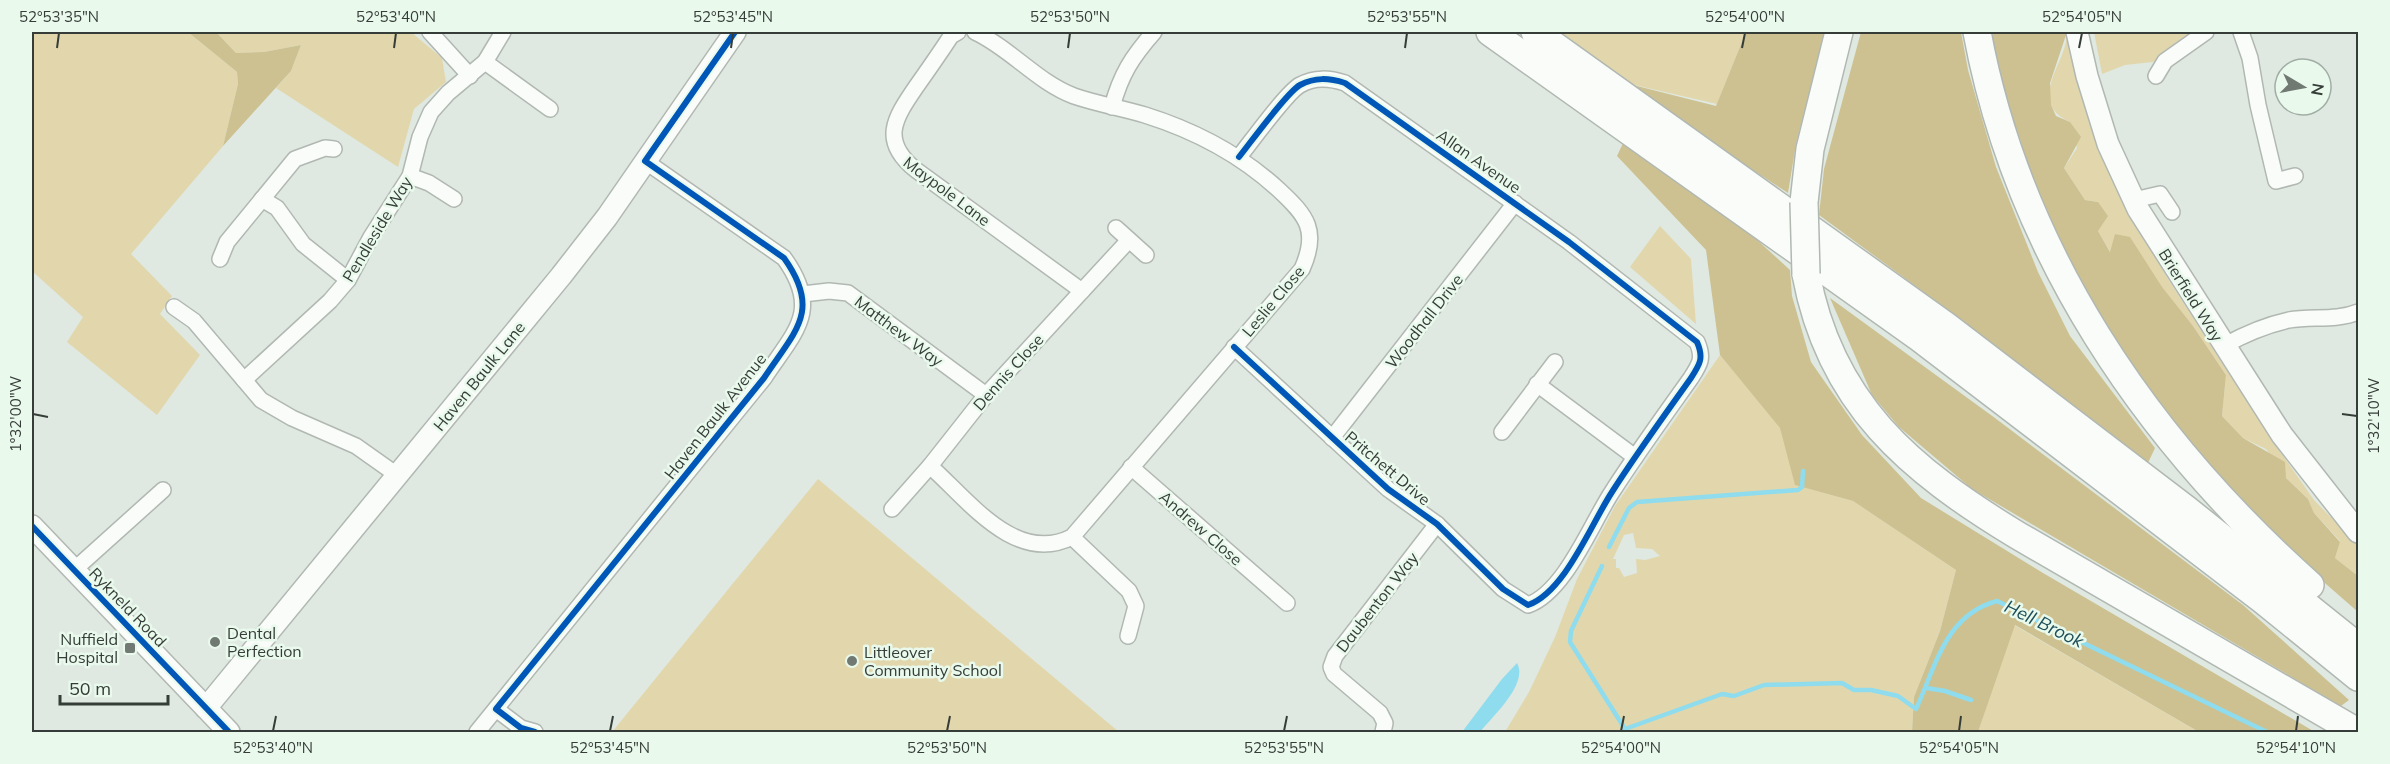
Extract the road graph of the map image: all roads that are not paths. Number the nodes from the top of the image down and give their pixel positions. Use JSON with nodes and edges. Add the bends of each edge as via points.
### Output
{"nodes":[{"id":1,"x":430,"y":32,"type":"edge"},
{"id":2,"x":503,"y":32,"type":"edge"},
{"id":3,"x":735,"y":32,"type":"edge"},
{"id":4,"x":958,"y":32,"type":"edge"},
{"id":5,"x":975,"y":32,"type":"edge"},
{"id":6,"x":1154,"y":32,"type":"edge"},
{"id":7,"x":1490,"y":32,"type":"edge"},
{"id":8,"x":1535,"y":32,"type":"edge"},
{"id":9,"x":1839,"y":32,"type":"edge"},
{"id":10,"x":1977,"y":32,"type":"edge"},
{"id":11,"x":2077,"y":32,"type":"edge"},
{"id":12,"x":2206,"y":32,"type":"edge"},
{"id":13,"x":2241,"y":32,"type":"edge"},
{"id":14,"x":485,"y":62,"type":"junction"},
{"id":15,"x":2156,"y":75,"type":"dead end"},
{"id":16,"x":470,"y":76,"type":"junction"},
{"id":17,"x":1112,"y":106,"type":"junction"},
{"id":18,"x":550,"y":109,"type":"dead end"},
{"id":19,"x":334,"y":149,"type":"dead end"},
{"id":20,"x":1239,"y":156,"type":"junction"},
{"id":21,"x":645,"y":161,"type":"junction"},
{"id":22,"x":410,"y":176,"type":"junction"},
{"id":23,"x":2295,"y":176,"type":"dead end"},
{"id":24,"x":262,"y":199,"type":"junction"},
{"id":25,"x":454,"y":199,"type":"dead end"},
{"id":26,"x":2134,"y":200,"type":"junction"},
{"id":27,"x":1515,"y":203,"type":"junction"},
{"id":28,"x":2172,"y":212,"type":"dead end"},
{"id":29,"x":1116,"y":228,"type":"dead end"},
{"id":30,"x":1129,"y":240,"type":"junction"},
{"id":31,"x":1146,"y":255,"type":"dead end"},
{"id":32,"x":220,"y":259,"type":"dead end"},
{"id":33,"x":348,"y":280,"type":"junction"},
{"id":34,"x":1082,"y":291,"type":"junction"},
{"id":35,"x":803,"y":294,"type":"junction"},
{"id":36,"x":174,"y":307,"type":"dead end"},
{"id":37,"x":2358,"y":312,"type":"edge"},
{"id":38,"x":1234,"y":346,"type":"junction"},
{"id":39,"x":2223,"y":346,"type":"junction"},
{"id":40,"x":1555,"y":362,"type":"dead end"},
{"id":41,"x":244,"y":380,"type":"junction"},
{"id":42,"x":1537,"y":384,"type":"junction"},
{"id":43,"x":986,"y":395,"type":"junction"},
{"id":44,"x":1502,"y":432,"type":"dead end"},
{"id":45,"x":1332,"y":438,"type":"junction"},
{"id":46,"x":1635,"y":458,"type":"junction"},
{"id":47,"x":930,"y":466,"type":"junction"},
{"id":48,"x":1131,"y":467,"type":"junction"},
{"id":49,"x":397,"y":476,"type":"junction"},
{"id":50,"x":163,"y":490,"type":"dead end"},
{"id":51,"x":892,"y":508,"type":"dead end"},
{"id":52,"x":1437,"y":525,"type":"junction"},
{"id":53,"x":32,"y":526,"type":"edge"},
{"id":54,"x":2358,"y":532,"type":"edge"},
{"id":55,"x":1072,"y":537,"type":"junction"},
{"id":56,"x":74,"y":570,"type":"junction"},
{"id":57,"x":1281,"y":577,"type":"dead end"},
{"id":58,"x":1271,"y":589,"type":"junction"},
{"id":59,"x":1287,"y":603,"type":"dead end"},
{"id":60,"x":2358,"y":628,"type":"edge"},
{"id":61,"x":1128,"y":636,"type":"dead end"},
{"id":62,"x":2358,"y":647,"type":"edge"},
{"id":63,"x":2358,"y":677,"type":"edge"},
{"id":64,"x":206,"y":708,"type":"junction"},
{"id":65,"x":496,"y":709,"type":"junction"},
{"id":66,"x":229,"y":732,"type":"edge"},
{"id":67,"x":477,"y":732,"type":"edge"},
{"id":68,"x":535,"y":732,"type":"edge"},
{"id":69,"x":1383,"y":732,"type":"edge"},
{"id":70,"x":2357,"y":732,"type":"edge"}],
"edges":[{"from":1,"to":16,"type":"street"},
{"from":2,"to":14,"type":"street","name":"Pendleside Way"},
{"from":3,"to":21,"type":"street","name":"Haven Baulk Lane"},
{"from":4,"to":34,"type":"street","name":"Maypole Lane","via":[[951,36],[896,117],[895,146],[901,158],[916,170]]},
{"from":5,"to":17,"type":"street","name":"Leslie Close","via":[[1056,87]]},
{"from":6,"to":17,"type":"street","via":[[1120,76]]},
{"from":7,"to":63,"type":"highway","via":[[1920,338]]},
{"from":8,"to":62,"type":"highway","via":[[1946,326]]},
{"from":9,"to":70,"type":"highway","bridge":true,"via":[[1810,149],[1804,202],[1806,274],[1821,330],[1850,388],[1882,432],[1924,472],[1968,505]]},
{"from":10,"to":60,"type":"highway","via":[[2001,132],[2022,187],[2045,241],[2094,334],[2152,419],[2219,497],[2274,553]]},
{"from":11,"to":26,"type":"street","name":"Brierfield Way","via":[[2108,144]]},
{"from":12,"to":15,"type":"street","via":[[2165,61]]},
{"from":13,"to":23,"type":"street","via":[[2276,180]]},
{"from":14,"to":16,"type":"street","name":"Pendleside Way"},
{"from":14,"to":18,"type":"street"},
{"from":16,"to":22,"type":"street","name":"Pendleside Way","via":[[431,112]]},
{"from":17,"to":20,"type":"street","name":"Leslie Close","via":[[1206,138]]},
{"from":19,"to":24,"type":"street","via":[[325,148],[295,159]]},
{"from":20,"to":27,"type":"street","name":"Allan Avenue","via":[[1298,86],[1329,78],[1345,83]]},
{"from":20,"to":38,"type":"street","name":"Leslie Close","via":[[1295,205],[1306,219],[1311,236],[1302,269]]},
{"from":21,"to":35,"type":"street","via":[[784,258],[796,274]]},
{"from":21,"to":49,"type":"street","name":"Haven Baulk Lane","via":[[561,276]]},
{"from":22,"to":25,"type":"street"},
{"from":22,"to":33,"type":"street","name":"Pendleside Way"},
{"from":24,"to":32,"type":"street","via":[[227,242]]},
{"from":24,"to":33,"type":"street","via":[[277,208],[303,244]]},
{"from":26,"to":28,"type":"street","via":[[2160,194]]},
{"from":26,"to":39,"type":"street","name":"Brierfield Way"},
{"from":27,"to":45,"type":"street","name":"Woodhall Drive"},
{"from":27,"to":46,"type":"street","name":"Allan Avenue","via":[[1696,342],[1702,354],[1700,363]]},
{"from":29,"to":30,"type":"street"},
{"from":30,"to":31,"type":"street"},
{"from":30,"to":34,"type":"street","name":"Dennis Close"},
{"from":33,"to":41,"type":"street","name":"Pendleside Way"},
{"from":34,"to":43,"type":"street","name":"Dennis Close"},
{"from":35,"to":43,"type":"street","name":"Matthew Way","via":[[848,293]]},
{"from":35,"to":65,"type":"street","name":"Haven Baulk Avenue","via":[[804,310],[796,330],[764,378]]},
{"from":36,"to":41,"type":"street","via":[[194,321]]},
{"from":37,"to":39,"type":"street","via":[[2289,320]]},
{"from":38,"to":45,"type":"street","name":"Pritchett Drive"},
{"from":38,"to":48,"type":"street","name":"Leslie Close"},
{"from":39,"to":54,"type":"street","name":"Brierfield Way","via":[[2302,464]]},
{"from":40,"to":42,"type":"street"},
{"from":41,"to":49,"type":"street","via":[[261,400],[356,446]]},
{"from":42,"to":44,"type":"street"},
{"from":42,"to":46,"type":"street"},
{"from":43,"to":47,"type":"street","name":"Dennis Close"},
{"from":45,"to":52,"type":"street","name":"Pritchett Drive","via":[[1388,489]]},
{"from":46,"to":52,"type":"street","name":"Pritchett Drive","via":[[1610,494],[1588,537],[1553,586],[1542,600],[1528,605],[1503,589]]},
{"from":47,"to":51,"type":"street","name":"Dennis Close"},
{"from":47,"to":55,"type":"street","via":[[1004,533],[1019,541],[1039,546],[1058,544]]},
{"from":48,"to":55,"type":"street","name":"Leslie Close"},
{"from":48,"to":58,"type":"street","name":"Andrew Close"},
{"from":49,"to":64,"type":"street","name":"Haven Baulk Lane"},
{"from":50,"to":56,"type":"street"},
{"from":52,"to":69,"type":"street","name":"Daubenton Way","via":[[1335,656],[1331,667],[1334,674],[1380,713],[1385,723]]},
{"from":53,"to":56,"type":"street","name":"Rykneld Road"},
{"from":55,"to":61,"type":"street","via":[[1129,591],[1136,606]]},
{"from":56,"to":64,"type":"street","name":"Rykneld Road"},
{"from":57,"to":58,"type":"street"},
{"from":58,"to":59,"type":"street","name":"Andrew Close"},
{"from":64,"to":66,"type":"street","name":"Rykneld Road"},
{"from":65,"to":67,"type":"street","name":"Haven Baulk Avenue"},
{"from":65,"to":68,"type":"street","via":[[521,728]]}]}
